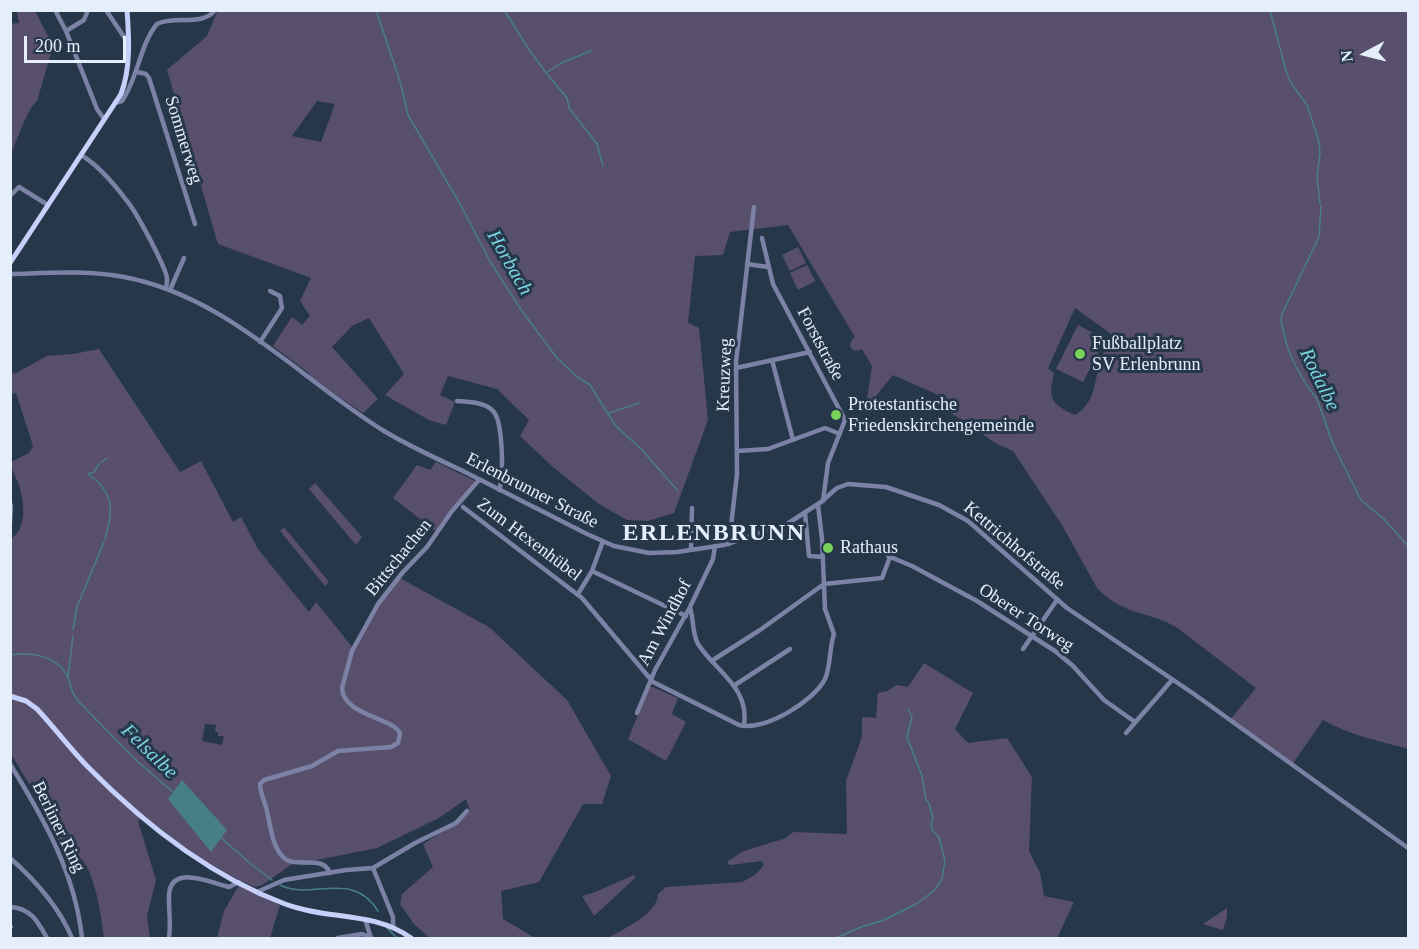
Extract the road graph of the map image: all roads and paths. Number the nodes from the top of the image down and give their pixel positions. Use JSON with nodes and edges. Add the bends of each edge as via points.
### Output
{"nodes":[{"id":1,"x":56,"y":10,"type":"edge"},
{"id":2,"x":88,"y":10,"type":"edge"},
{"id":3,"x":106,"y":10,"type":"edge"},
{"id":4,"x":127,"y":10,"type":"edge"},
{"id":5,"x":215,"y":10,"type":"edge"},
{"id":6,"x":66,"y":31,"type":"junction"},
{"id":7,"x":128,"y":43,"type":"junction"},
{"id":8,"x":137,"y":72,"type":"junction"},
{"id":9,"x":115,"y":103,"type":"junction"},
{"id":10,"x":104,"y":119,"type":"junction"},
{"id":11,"x":81,"y":155,"type":"junction"},
{"id":12,"x":10,"y":196,"type":"edge"},
{"id":13,"x":48,"y":205,"type":"junction"},
{"id":14,"x":754,"y":207,"type":"dead end"},
{"id":15,"x":195,"y":224,"type":"dead end"},
{"id":16,"x":762,"y":238,"type":"dead end"},
{"id":17,"x":184,"y":258,"type":"dead end"},
{"id":18,"x":10,"y":263,"type":"edge"},
{"id":19,"x":747,"y":264,"type":"junction"},
{"id":20,"x":768,"y":267,"type":"junction"},
{"id":21,"x":11,"y":273,"type":"edge"},
{"id":22,"x":168,"y":289,"type":"junction"},
{"id":23,"x":270,"y":291,"type":"dead end"},
{"id":24,"x":260,"y":342,"type":"junction"},
{"id":25,"x":810,"y":352,"type":"junction"},
{"id":26,"x":772,"y":360,"type":"junction"},
{"id":27,"x":736,"y":368,"type":"junction"},
{"id":28,"x":457,"y":401,"type":"dead end"},
{"id":29,"x":840,"y":434,"type":"junction"},
{"id":30,"x":793,"y":440,"type":"junction"},
{"id":31,"x":737,"y":451,"type":"junction"},
{"id":32,"x":479,"y":480,"type":"junction"},
{"id":33,"x":499,"y":490,"type":"junction"},
{"id":34,"x":821,"y":503,"type":"junction"},
{"id":35,"x":11,"y":505,"type":"edge"},
{"id":36,"x":463,"y":507,"type":"dead end"},
{"id":37,"x":692,"y":508,"type":"dead end"},
{"id":38,"x":806,"y":513,"type":"junction"},
{"id":39,"x":10,"y":524,"type":"edge"},
{"id":40,"x":603,"y":542,"type":"junction"},
{"id":41,"x":729,"y":543,"type":"junction"},
{"id":42,"x":715,"y":546,"type":"junction"},
{"id":43,"x":691,"y":550,"type":"junction"},
{"id":44,"x":823,"y":557,"type":"junction"},
{"id":45,"x":592,"y":571,"type":"junction"},
{"id":46,"x":824,"y":584,"type":"junction"},
{"id":47,"x":578,"y":594,"type":"junction"},
{"id":48,"x":1057,"y":600,"type":"junction"},
{"id":49,"x":690,"y":607,"type":"junction"},
{"id":50,"x":686,"y":616,"type":"junction"},
{"id":51,"x":1032,"y":636,"type":"junction"},
{"id":52,"x":1023,"y":649,"type":"dead end"},
{"id":53,"x":790,"y":650,"type":"dead end"},
{"id":54,"x":713,"y":660,"type":"junction"},
{"id":55,"x":650,"y":680,"type":"junction"},
{"id":56,"x":1172,"y":680,"type":"junction"},
{"id":57,"x":735,"y":685,"type":"junction"},
{"id":58,"x":10,"y":696,"type":"edge"},
{"id":59,"x":637,"y":713,"type":"dead end"},
{"id":60,"x":1135,"y":722,"type":"junction"},
{"id":61,"x":744,"y":726,"type":"junction"},
{"id":62,"x":1126,"y":733,"type":"dead end"},
{"id":63,"x":10,"y":764,"type":"edge"},
{"id":64,"x":467,"y":811,"type":"dead end"},
{"id":65,"x":1408,"y":849,"type":"edge"},
{"id":66,"x":10,"y":858,"type":"edge"},
{"id":67,"x":373,"y":868,"type":"junction"},
{"id":68,"x":330,"y":873,"type":"junction"},
{"id":69,"x":239,"y":882,"type":"junction"},
{"id":70,"x":257,"y":892,"type":"junction"},
{"id":71,"x":10,"y":907,"type":"edge"},
{"id":72,"x":365,"y":919,"type":"junction"},
{"id":73,"x":393,"y":927,"type":"junction"},
{"id":74,"x":45,"y":938,"type":"edge"},
{"id":75,"x":338,"y":938,"type":"edge"},
{"id":76,"x":372,"y":938,"type":"edge"},
{"id":77,"x":409,"y":938,"type":"edge"},
{"id":78,"x":72,"y":939,"type":"edge"},
{"id":79,"x":82,"y":939,"type":"edge"},
{"id":80,"x":169,"y":939,"type":"edge"}],
"edges":[{"from":1,"to":6,"type":"street"},
{"from":2,"to":6,"type":"street","via":[[84,20]]},
{"from":3,"to":7,"type":"street"},
{"from":4,"to":7,"type":"main road"},
{"from":5,"to":8,"type":"street","via":[[206,18],[157,24]]},
{"from":6,"to":10,"type":"street"},
{"from":7,"to":9,"type":"main road","via":[[126,75]]},
{"from":8,"to":9,"type":"street","via":[[124,99]]},
{"from":8,"to":15,"type":"street","name":"Sommerweg","via":[[149,78]]},
{"from":9,"to":10,"type":"main road"},
{"from":10,"to":11,"type":"main road"},
{"from":11,"to":13,"type":"main road"},
{"from":11,"to":22,"type":"street","via":[[133,209],[164,269]]},
{"from":12,"to":13,"type":"street","via":[[19,187]]},
{"from":13,"to":18,"type":"main road"},
{"from":14,"to":19,"type":"street","name":"Kreuzweg"},
{"from":16,"to":20,"type":"street","name":"Forststraße"},
{"from":17,"to":22,"type":"street"},
{"from":19,"to":20,"type":"street"},
{"from":19,"to":27,"type":"street","name":"Kreuzweg"},
{"from":20,"to":25,"type":"street","name":"Forststraße","via":[[773,284]]},
{"from":21,"to":22,"type":"street","name":"Erlenbrunner Straße","via":[[102,274]]},
{"from":22,"to":24,"type":"street","name":"Erlenbrunner Straße","via":[[214,310]]},
{"from":23,"to":24,"type":"street","via":[[280,296],[282,308]]},
{"from":24,"to":32,"type":"street","name":"Erlenbrunner Straße","via":[[382,430]]},
{"from":25,"to":26,"type":"street"},
{"from":25,"to":29,"type":"street","name":"Forststraße","via":[[845,420]]},
{"from":26,"to":27,"type":"street"},
{"from":26,"to":30,"type":"street"},
{"from":27,"to":31,"type":"street","name":"Kreuzweg"},
{"from":28,"to":33,"type":"street","via":[[487,406],[497,415],[502,479]]},
{"from":29,"to":30,"type":"street","via":[[825,428]]},
{"from":29,"to":34,"type":"street","name":"Forststraße","via":[[828,463]]},
{"from":30,"to":31,"type":"street","via":[[763,450]]},
{"from":31,"to":41,"type":"street","name":"Kreuzweg"},
{"from":32,"to":33,"type":"street","name":"Erlenbrunner Straße"},
{"from":32,"to":68,"type":"street","name":"Bittschachen","via":[[391,586],[352,651],[342,694],[349,703],[396,727],[399,743],[338,751],[312,766],[260,784],[270,830],[284,857],[289,861],[323,864]]},
{"from":33,"to":40,"type":"street","name":"Erlenbrunner Straße"},
{"from":34,"to":38,"type":"street","name":"Erlenbrunner Straße"},
{"from":34,"to":44,"type":"street","name":"Forststraße"},
{"from":34,"to":48,"type":"street","name":"Kettrichhofstraße","via":[[840,486],[852,484],[886,487],[948,509],[968,521]]},
{"from":35,"to":39,"type":"street"},
{"from":36,"to":47,"type":"street","name":"Zum Hexenhübel"},
{"from":37,"to":43,"type":"street"},
{"from":38,"to":41,"type":"street","name":"Erlenbrunner Straße","via":[[781,526]]},
{"from":38,"to":44,"type":"street","via":[[809,556]]},
{"from":40,"to":43,"type":"street","name":"Erlenbrunner Straße","via":[[641,552]]},
{"from":40,"to":45,"type":"street"},
{"from":41,"to":42,"type":"street","name":"Erlenbrunner Straße"},
{"from":42,"to":43,"type":"street","name":"Erlenbrunner Straße"},
{"from":42,"to":49,"type":"street","name":"Am Windhof","via":[[713,559]]},
{"from":44,"to":46,"type":"street","name":"Forststraße"},
{"from":45,"to":47,"type":"street"},
{"from":45,"to":50,"type":"street"},
{"from":46,"to":51,"type":"street","name":"Oberer Torweg","via":[[882,578],[889,557],[942,581]]},
{"from":46,"to":54,"type":"street"},
{"from":46,"to":61,"type":"street","name":"Forststraße","via":[[825,609],[834,634],[824,679],[798,708]]},
{"from":47,"to":55,"type":"street","name":"Zum Hexenhübel"},
{"from":48,"to":51,"type":"street"},
{"from":48,"to":56,"type":"street","name":"Kettrichhofstraße"},
{"from":49,"to":50,"type":"street","name":"Am Windhof"},
{"from":49,"to":54,"type":"street","via":[[697,642]]},
{"from":50,"to":55,"type":"street","name":"Am Windhof"},
{"from":51,"to":52,"type":"street"},
{"from":51,"to":60,"type":"street","name":"Oberer Torweg","via":[[1069,662],[1104,700]]},
{"from":53,"to":57,"type":"street"},
{"from":54,"to":57,"type":"street"},
{"from":55,"to":59,"type":"street","name":"Am Windhof"},
{"from":55,"to":61,"type":"street"},
{"from":56,"to":60,"type":"street"},
{"from":56,"to":65,"type":"street","name":"Kettrichhofstraße"},
{"from":57,"to":61,"type":"street","via":[[742,700]]},
{"from":58,"to":69,"type":"main road","via":[[37,709],[84,763],[165,836]]},
{"from":60,"to":62,"type":"street"},
{"from":63,"to":79,"type":"street","name":"Berliner Ring","via":[[64,862]]},
{"from":64,"to":67,"type":"street","via":[[456,823]]},
{"from":66,"to":78,"type":"street","via":[[48,898]]},
{"from":67,"to":68,"type":"street"},
{"from":67,"to":73,"type":"street","via":[[393,916]]},
{"from":68,"to":70,"type":"street","via":[[280,881]]},
{"from":69,"to":70,"type":"main road"},
{"from":69,"to":80,"type":"street","via":[[229,887],[193,877],[174,881],[168,892]]},
{"from":70,"to":72,"type":"main road","via":[[300,909]]},
{"from":71,"to":74,"type":"street","via":[[32,914]]},
{"from":72,"to":73,"type":"main road"},
{"from":72,"to":76,"type":"street"},
{"from":73,"to":77,"type":"main road"},
{"from":75,"to":76,"type":"street","via":[[362,934]]}]}
